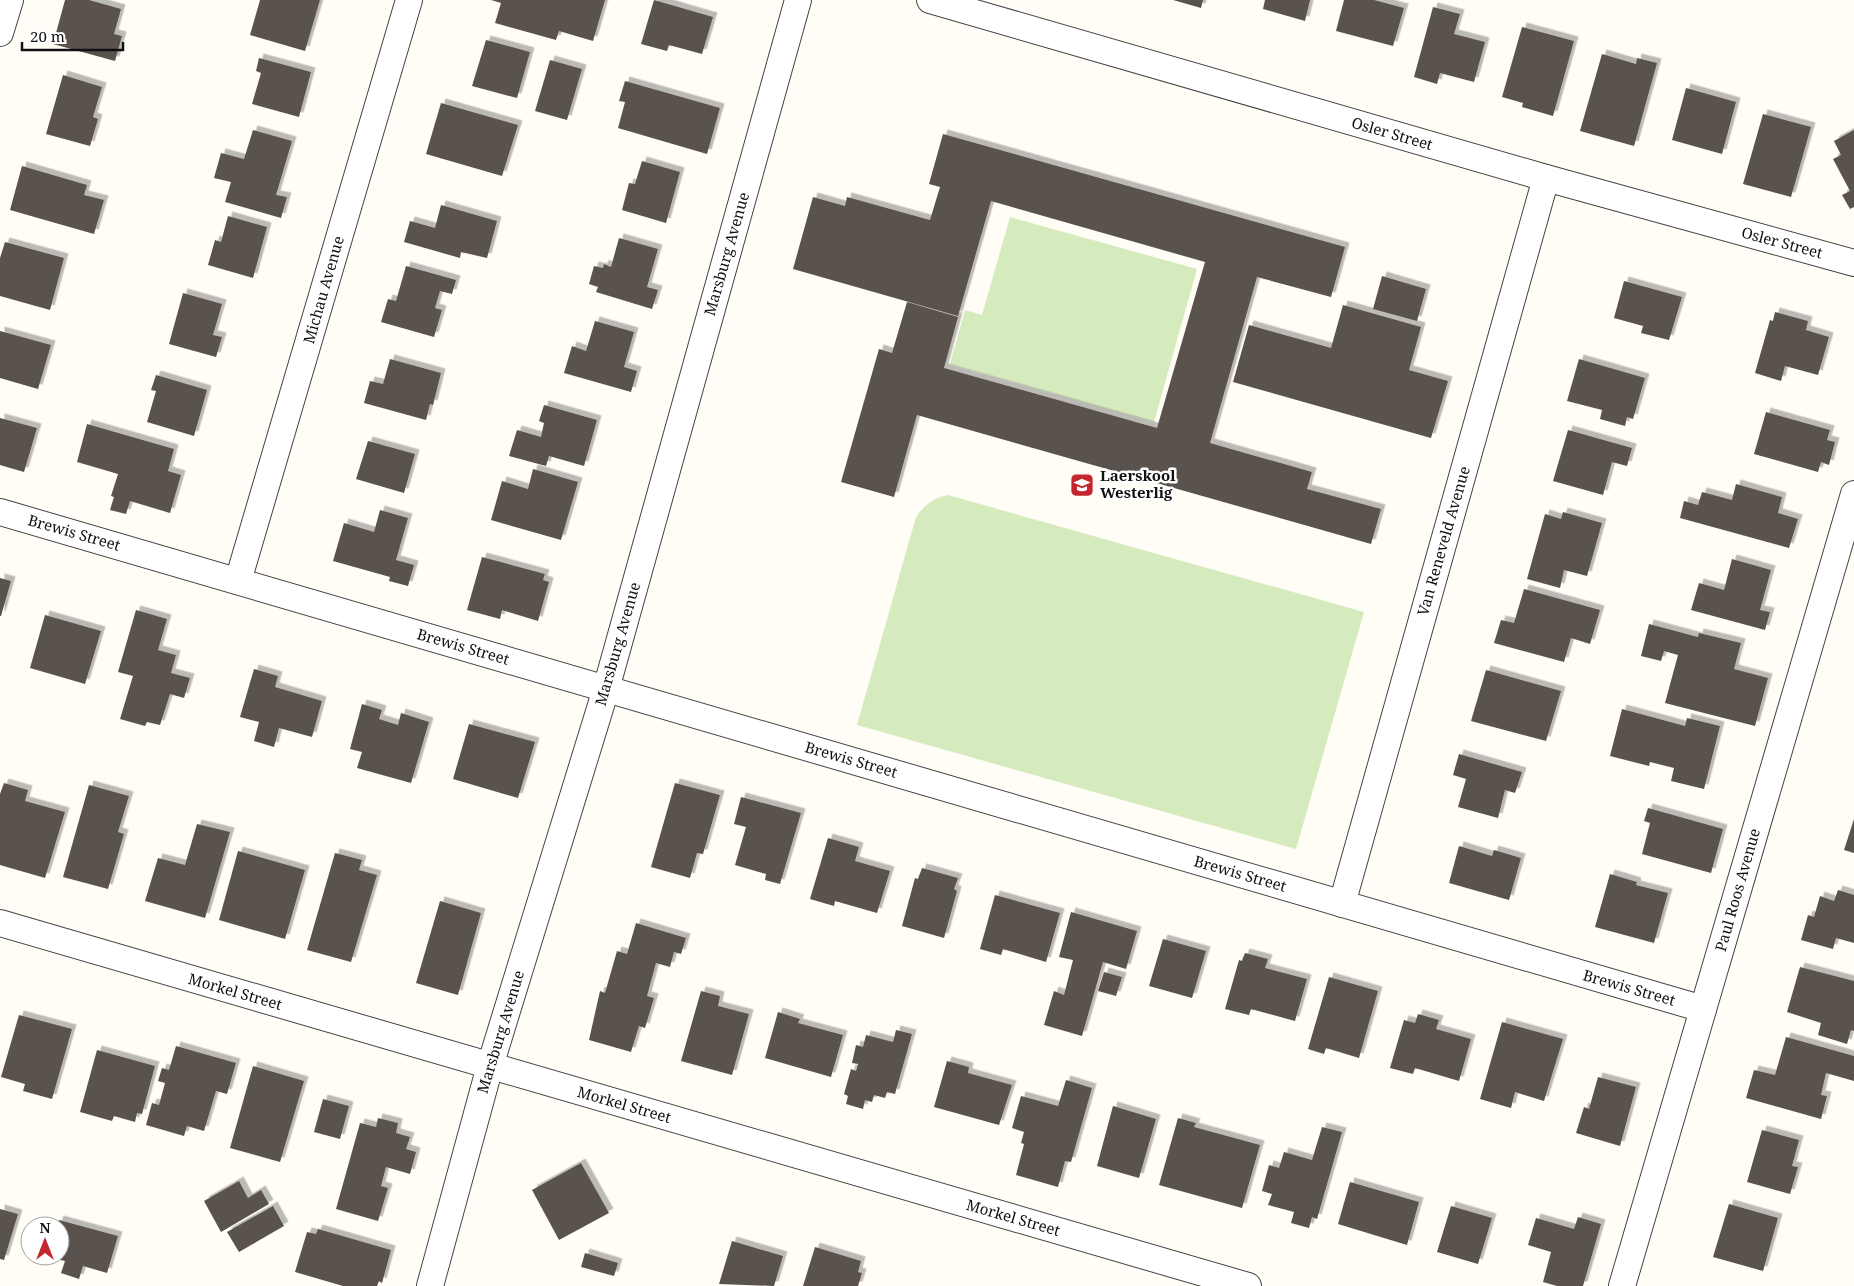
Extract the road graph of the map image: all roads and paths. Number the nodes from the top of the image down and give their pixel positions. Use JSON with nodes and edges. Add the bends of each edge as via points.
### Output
{"nodes":[{"id":1,"x":10,"y":0,"type":"edge"},
{"id":2,"x":410,"y":0,"type":"edge"},
{"id":3,"x":798,"y":0,"type":"edge"},
{"id":4,"x":930,"y":0,"type":"edge"},
{"id":5,"x":0,"y":33,"type":"edge"},
{"id":6,"x":1546,"y":178,"type":"junction"},
{"id":7,"x":1854,"y":263,"type":"edge"},
{"id":8,"x":1854,"y":494,"type":"edge"},
{"id":9,"x":0,"y":512,"type":"edge"},
{"id":10,"x":238,"y":581,"type":"junction"},
{"id":11,"x":606,"y":689,"type":"junction"},
{"id":12,"x":1342,"y":904,"type":"junction"},
{"id":13,"x":0,"y":923,"type":"edge"},
{"id":14,"x":1703,"y":1009,"type":"junction"},
{"id":15,"x":490,"y":1066,"type":"junction"},
{"id":16,"x":430,"y":1286,"type":"edge"},
{"id":17,"x":1248,"y":1286,"type":"edge"},
{"id":18,"x":1622,"y":1286,"type":"edge"}],
"edges":[{"from":1,"to":5,"type":"street"},
{"from":2,"to":10,"type":"street","name":"Michau Avenue"},
{"from":3,"to":11,"type":"street","name":"Marsburg Avenue"},
{"from":4,"to":6,"type":"street","name":"Osler Street"},
{"from":6,"to":7,"type":"street","name":"Osler Street"},
{"from":6,"to":12,"type":"street","name":"Van Reneveld Avenue"},
{"from":8,"to":14,"type":"street","name":"Paul Roos Avenue"},
{"from":9,"to":10,"type":"street","name":"Brewis Street"},
{"from":10,"to":11,"type":"street","name":"Brewis Street"},
{"from":11,"to":12,"type":"street","name":"Brewis Street"},
{"from":11,"to":15,"type":"street","name":"Marsburg Avenue"},
{"from":12,"to":14,"type":"street","name":"Brewis Street"},
{"from":13,"to":15,"type":"street","name":"Morkel Street"},
{"from":14,"to":18,"type":"street","name":"Paul Roos Avenue"},
{"from":15,"to":16,"type":"street","name":"Marsburg Avenue"},
{"from":15,"to":17,"type":"street","name":"Morkel Street"}]}
